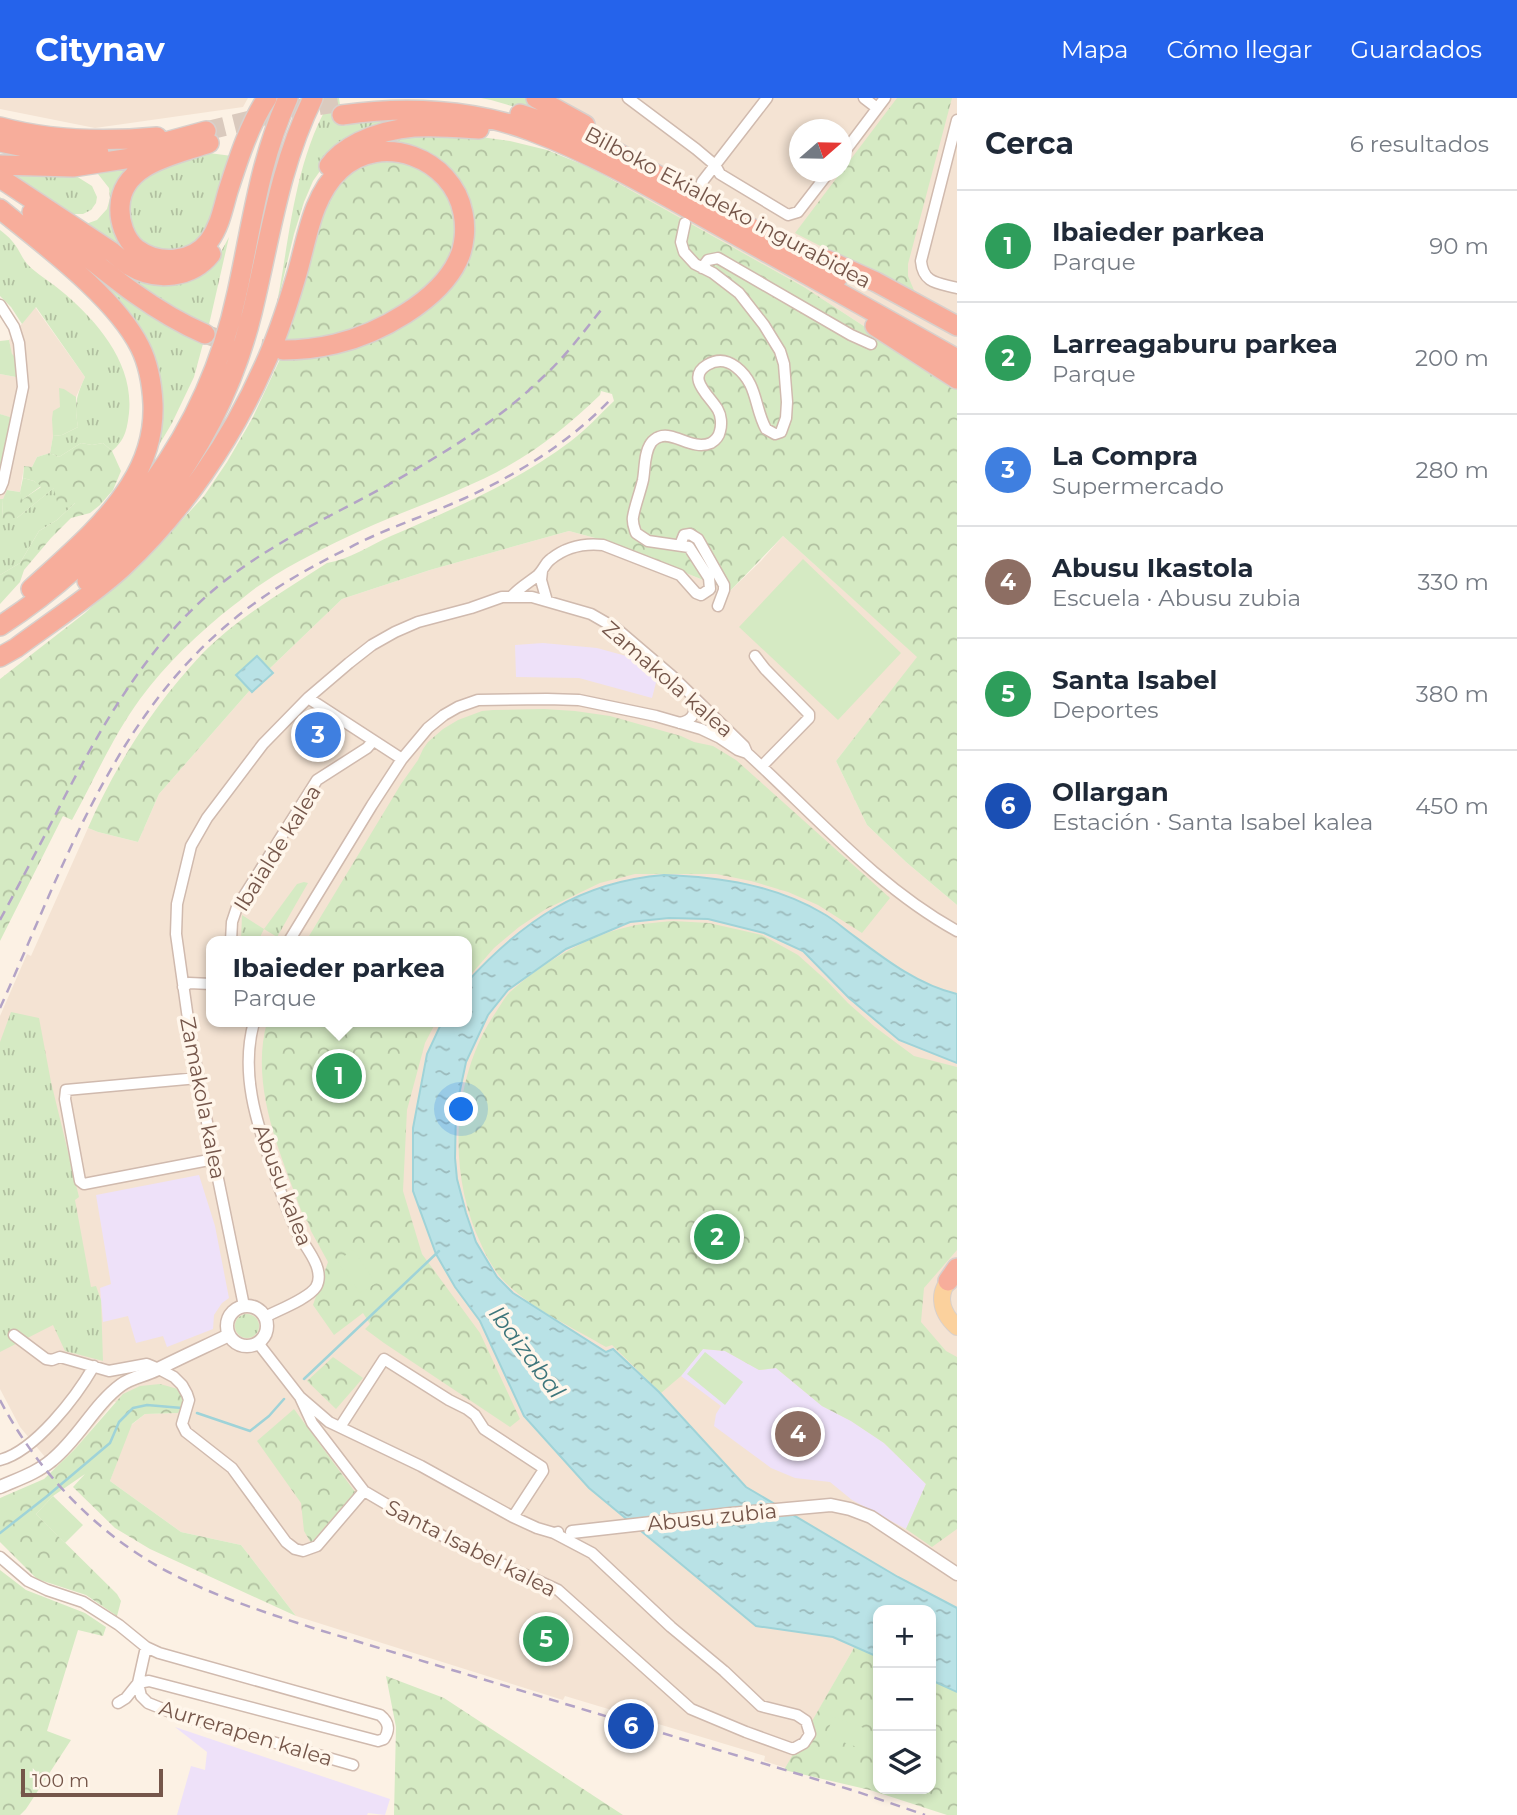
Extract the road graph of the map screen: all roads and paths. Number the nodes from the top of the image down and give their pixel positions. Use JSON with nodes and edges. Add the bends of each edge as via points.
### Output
{"nodes":[{"id":1,"x":270,"y":98,"type":"edge"},
{"id":2,"x":288,"y":98,"type":"edge"},
{"id":3,"x":313,"y":98,"type":"edge"},
{"id":4,"x":377,"y":98,"type":"edge"},
{"id":5,"x":430,"y":98,"type":"edge"},
{"id":6,"x":536,"y":98,"type":"edge"},
{"id":7,"x":628,"y":98,"type":"edge"},
{"id":8,"x":767,"y":98,"type":"edge"},
{"id":9,"x":864,"y":98,"type":"edge"},
{"id":10,"x":885,"y":98,"type":"edge"},
{"id":11,"x":877,"y":108,"type":"junction"},
{"id":12,"x":957,"y":120,"type":"edge"},
{"id":13,"x":255,"y":121,"type":"junction"},
{"id":14,"x":0,"y":127,"type":"edge"},
{"id":15,"x":208,"y":137,"type":"junction"},
{"id":16,"x":0,"y":142,"type":"edge"},
{"id":17,"x":852,"y":142,"type":"edge"},
{"id":18,"x":575,"y":149,"type":"junction"},
{"id":19,"x":0,"y":165,"type":"edge"},
{"id":20,"x":715,"y":165,"type":"junction"},
{"id":21,"x":0,"y":178,"type":"edge"},
{"id":22,"x":664,"y":178,"type":"junction"},
{"id":23,"x":702,"y":182,"type":"dead end"},
{"id":24,"x":821,"y":182,"type":"edge"},
{"id":25,"x":0,"y":187,"type":"edge"},
{"id":26,"x":0,"y":209,"type":"edge"},
{"id":27,"x":0,"y":215,"type":"edge"},
{"id":28,"x":685,"y":223,"type":"dead end"},
{"id":29,"x":26,"y":230,"type":"junction"},
{"id":30,"x":793,"y":258,"type":"junction"},
{"id":31,"x":702,"y":268,"type":"junction"},
{"id":32,"x":957,"y":288,"type":"edge"},
{"id":33,"x":0,"y":305,"type":"edge"},
{"id":34,"x":280,"y":323,"type":"junction"},
{"id":35,"x":957,"y":326,"type":"edge"},
{"id":36,"x":228,"y":330,"type":"junction"},
{"id":37,"x":205,"y":334,"type":"tunnel mouth"},
{"id":38,"x":871,"y":344,"type":"dead end"},
{"id":39,"x":957,"y":345,"type":"edge"},
{"id":40,"x":283,"y":350,"type":"tunnel mouth"},
{"id":41,"x":957,"y":359,"type":"edge"},
{"id":42,"x":957,"y":379,"type":"edge"},
{"id":43,"x":0,"y":489,"type":"edge"},
{"id":44,"x":680,"y":545,"type":"junction"},
{"id":45,"x":542,"y":571,"type":"junction"},
{"id":46,"x":512,"y":597,"type":"junction"},
{"id":47,"x":547,"y":601,"type":"junction"},
{"id":48,"x":718,"y":606,"type":"dead end"},
{"id":49,"x":0,"y":618,"type":"edge"},
{"id":50,"x":0,"y":626,"type":"edge"},
{"id":51,"x":0,"y":655,"type":"edge"},
{"id":52,"x":755,"y":656,"type":"dead end"},
{"id":53,"x":693,"y":697,"type":"junction"},
{"id":54,"x":308,"y":698,"type":"junction"},
{"id":55,"x":712,"y":715,"type":"junction"},
{"id":56,"x":680,"y":723,"type":"junction"},
{"id":57,"x":704,"y":730,"type":"junction"},
{"id":58,"x":373,"y":741,"type":"junction"},
{"id":59,"x":747,"y":754,"type":"junction"},
{"id":60,"x":402,"y":759,"type":"junction"},
{"id":61,"x":762,"y":766,"type":"junction"},
{"id":62,"x":957,"y":932,"type":"edge"},
{"id":63,"x":231,"y":936,"type":"edge"},
{"id":64,"x":292,"y":936,"type":"edge"},
{"id":65,"x":206,"y":984,"type":"edge"},
{"id":66,"x":183,"y":987,"type":"junction"},
{"id":67,"x":253,"y":1027,"type":"edge"},
{"id":68,"x":198,"y":1078,"type":"junction"},
{"id":69,"x":214,"y":1159,"type":"junction"},
{"id":70,"x":954,"y":1274,"type":"edge"},
{"id":71,"x":244,"y":1306,"type":"junction"},
{"id":72,"x":265,"y":1317,"type":"junction"},
{"id":73,"x":957,"y":1326,"type":"edge"},
{"id":74,"x":14,"y":1335,"type":"dead end"},
{"id":75,"x":229,"y":1335,"type":"junction"},
{"id":76,"x":258,"y":1343,"type":"junction"},
{"id":77,"x":176,"y":1360,"type":"junction"},
{"id":78,"x":94,"y":1366,"type":"junction"},
{"id":79,"x":159,"y":1368,"type":"junction"},
{"id":80,"x":174,"y":1377,"type":"junction"},
{"id":81,"x":300,"y":1397,"type":"junction"},
{"id":82,"x":340,"y":1427,"type":"junction"},
{"id":83,"x":0,"y":1460,"type":"edge"},
{"id":84,"x":0,"y":1487,"type":"edge"},
{"id":85,"x":364,"y":1491,"type":"junction"},
{"id":86,"x":513,"y":1517,"type":"junction"},
{"id":87,"x":591,"y":1530,"type":"junction"},
{"id":88,"x":572,"y":1532,"type":"joint"},
{"id":89,"x":554,"y":1533,"type":"junction"},
{"id":90,"x":592,"y":1553,"type":"junction"},
{"id":91,"x":3,"y":1560,"type":"edge"},
{"id":92,"x":957,"y":1574,"type":"edge"},
{"id":93,"x":145,"y":1647,"type":"junction"},
{"id":94,"x":138,"y":1683,"type":"junction"},
{"id":95,"x":118,"y":1703,"type":"dead end"},
{"id":96,"x":353,"y":1765,"type":"dead end"}],
"edges":[{"from":1,"to":13,"type":"highway"},
{"from":1,"to":36,"type":"highway","via":[[247,197]]},
{"from":2,"to":36,"type":"highway","via":[[264,161]]},
{"from":3,"to":51,"type":"highway","via":[[278,191],[240,355],[203,440],[116,554]]},
{"from":4,"to":18,"type":"highway","name":"Bilboko Ekialdeko ingurabidea","via":[[341,109],[454,113],[515,126]]},
{"from":5,"to":22,"type":"highway","name":"Bilboko Ekialdeko ingurabidea","via":[[500,109],[563,128]]},
{"from":6,"to":22,"type":"highway","via":[[622,145]]},
{"from":7,"to":20,"type":"street"},
{"from":8,"to":20,"type":"street"},
{"from":9,"to":11,"type":"street"},
{"from":10,"to":11,"type":"street"},
{"from":11,"to":17,"type":"street"},
{"from":12,"to":32,"type":"street","via":[[921,261],[927,278]]},
{"from":13,"to":15,"type":"highway","via":[[208,242],[199,251],[175,260],[143,253],[133,246],[120,218],[128,181],[139,170]]},
{"from":13,"to":21,"type":"highway","via":[[220,240],[207,259],[180,274],[156,276],[130,266]]},
{"from":14,"to":15,"type":"highway","via":[[51,138],[101,141],[191,131]]},
{"from":15,"to":16,"type":"highway","via":[[96,153],[46,151]]},
{"from":15,"to":19,"type":"highway","via":[[100,164]]},
{"from":18,"to":30,"type":"highway","name":"Bilboko Ekialdeko ingurabidea"},
{"from":18,"to":34,"type":"highway","via":[[488,130],[427,125],[399,127],[349,147],[333,160],[314,191]]},
{"from":20,"to":23,"type":"street"},
{"from":20,"to":24,"type":"street","via":[[720,174],[788,215],[798,212]]},
{"from":22,"to":30,"type":"highway","name":"Bilboko Ekialdeko ingurabidea"},
{"from":25,"to":37,"type":"highway","via":[[125,287],[181,324]]},
{"from":26,"to":29,"type":"highway"},
{"from":27,"to":29,"type":"highway"},
{"from":28,"to":31,"type":"street","via":[[682,247]]},
{"from":29,"to":49,"type":"highway","via":[[87,282],[131,332],[149,370],[153,412],[143,462],[119,501]]},
{"from":30,"to":35,"type":"highway","via":[[814,255],[836,263]]},
{"from":30,"to":39,"type":"highway","name":"Bilboko Ekialdeko ingurabidea"},
{"from":30,"to":41,"type":"highway","name":"Bilboko Ekialdeko ingurabidea"},
{"from":30,"to":42,"type":"highway","via":[[835,301]]},
{"from":31,"to":38,"type":"street","via":[[708,260],[718,258]]},
{"from":31,"to":44,"type":"street","via":[[739,293],[776,342],[784,363],[786,418],[781,432],[766,429],[746,374],[728,361],[717,361],[700,371],[699,386],[719,411],[720,432],[715,441],[705,445],[663,436],[651,443],[633,519],[642,538]]},
{"from":33,"to":43,"type":"street","via":[[19,343],[23,387]]},
{"from":34,"to":40,"type":"highway","via":[[315,212],[330,181],[346,165],[389,151],[412,155],[442,174],[460,199],[464,229],[459,259],[437,288],[377,329],[336,344]]},
{"from":34,"to":51,"type":"highway","via":[[265,366],[222,446],[163,525],[120,569],[75,605]]},
{"from":36,"to":50,"type":"highway","via":[[194,417],[147,492],[98,547]]},
{"from":44,"to":45,"type":"street","via":[[692,550],[709,578],[707,593],[696,593],[680,575],[603,545],[567,550],[549,560]]},
{"from":44,"to":48,"type":"street","via":[[684,536],[698,538],[723,584]]},
{"from":45,"to":46,"type":"street"},
{"from":45,"to":47,"type":"street"},
{"from":46,"to":47,"type":"street","name":"Zamakola kalea"},
{"from":46,"to":54,"type":"street","name":"Zamakola kalea","via":[[395,632],[356,657]]},
{"from":47,"to":53,"type":"street","name":"Zamakola kalea","via":[[608,623]]},
{"from":52,"to":61,"type":"street","via":[[809,715]]},
{"from":53,"to":55,"type":"street","name":"Zamakola kalea"},
{"from":53,"to":56,"type":"street","via":[[695,713]]},
{"from":54,"to":58,"type":"street"},
{"from":54,"to":66,"type":"street","name":"Zamakola kalea","via":[[257,751],[206,818],[191,846],[177,904]]},
{"from":55,"to":57,"type":"street","via":[[704,718]]},
{"from":55,"to":59,"type":"street","name":"Zamakola kalea"},
{"from":56,"to":57,"type":"street"},
{"from":56,"to":60,"type":"street","via":[[579,700],[478,700],[444,715]]},
{"from":57,"to":59,"type":"street"},
{"from":58,"to":60,"type":"street"},
{"from":58,"to":63,"type":"street","name":"Ibaialde kalea","via":[[317,780],[237,907]]},
{"from":59,"to":61,"type":"street","name":"Zamakola kalea"},
{"from":60,"to":64,"type":"street"},
{"from":61,"to":62,"type":"street","name":"Zamakola kalea","via":[[894,890]]},
{"from":65,"to":66,"type":"street"},
{"from":66,"to":68,"type":"street","name":"Zamakola kalea"},
{"from":67,"to":72,"type":"street","name":"Abusu kalea","via":[[248,1059],[258,1126],[279,1188],[319,1278],[308,1295]]},
{"from":68,"to":69,"type":"street","name":"Zamakola kalea"},
{"from":68,"to":69,"type":"street","via":[[66,1090],[80,1181],[85,1184]]},
{"from":69,"to":71,"type":"street","name":"Zamakola kalea"},
{"from":70,"to":73,"type":"main road","via":[[943,1288],[942,1304]]},
{"from":71,"to":72,"type":"street","via":[[257,1308]]},
{"from":71,"to":75,"type":"street","via":[[229,1316]]},
{"from":72,"to":76,"type":"street","via":[[267,1328]]},
{"from":74,"to":78,"type":"street","via":[[46,1359],[60,1357]]},
{"from":75,"to":76,"type":"street","via":[[245,1346]]},
{"from":75,"to":77,"type":"street"},
{"from":76,"to":81,"type":"street","name":"Santa Isabel kalea"},
{"from":77,"to":79,"type":"street"},
{"from":77,"to":80,"type":"street"},
{"from":78,"to":79,"type":"street","via":[[109,1371],[147,1364]]},
{"from":78,"to":83,"type":"street","via":[[36,1440]]},
{"from":79,"to":80,"type":"street"},
{"from":79,"to":84,"type":"street","via":[[133,1377],[113,1391],[53,1459]]},
{"from":80,"to":85,"type":"street","via":[[189,1400],[182,1424],[186,1432],[232,1468],[295,1549],[317,1546]]},
{"from":81,"to":82,"type":"street","name":"Santa Isabel kalea"},
{"from":81,"to":85,"type":"street","name":"Santa Isabel kalea","via":[[312,1423]]},
{"from":82,"to":86,"type":"street","name":"Santa Isabel kalea"},
{"from":82,"to":86,"type":"street","via":[[384,1359],[467,1409],[484,1429],[540,1465],[542,1471]]},
{"from":85,"to":90,"type":"street","name":"Santa Isabel kalea","via":[[450,1539],[558,1590],[691,1709],[793,1749],[804,1743],[810,1734],[806,1721],[761,1706]]},
{"from":86,"to":89,"type":"street","name":"Santa Isabel kalea"},
{"from":87,"to":88,"type":"street","name":"Abusu zubia"},
{"from":87,"to":90,"type":"street","via":[[587,1543]]},
{"from":87,"to":92,"type":"street","name":"Abusu zubia","via":[[831,1505],[871,1517]]},
{"from":88,"to":89,"type":"street","name":"Santa Isabel kalea"},
{"from":89,"to":90,"type":"street"},
{"from":91,"to":93,"type":"street","via":[[28,1581],[83,1602]]},
{"from":93,"to":94,"type":"street"},
{"from":93,"to":94,"type":"street","via":[[380,1715],[387,1722],[387,1735],[378,1741],[149,1681]]},
{"from":94,"to":95,"type":"street"},
{"from":94,"to":96,"type":"street","name":"Aurrerapen kalea","via":[[148,1703],[178,1715]]}]}
